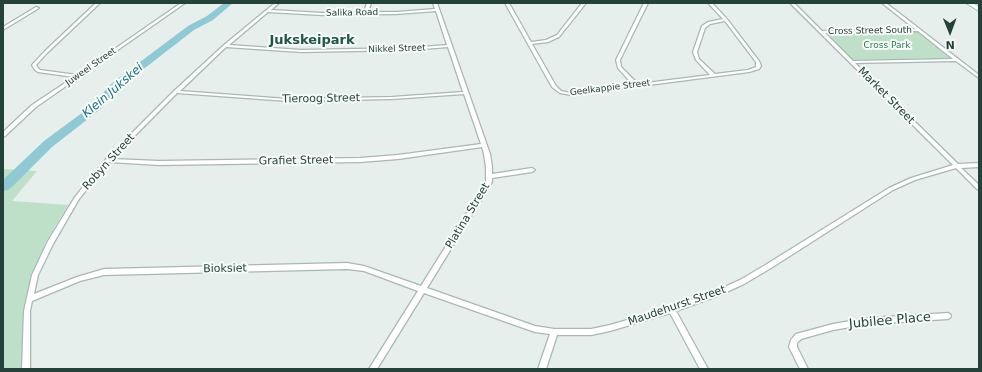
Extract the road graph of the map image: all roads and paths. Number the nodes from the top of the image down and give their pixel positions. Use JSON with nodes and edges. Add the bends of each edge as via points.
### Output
{"nodes":[{"id":1,"x":98,"y":3,"type":"edge"},
{"id":2,"x":183,"y":3,"type":"edge"},
{"id":3,"x":277,"y":3,"type":"edge"},
{"id":4,"x":369,"y":3,"type":"edge"},
{"id":5,"x":435,"y":3,"type":"edge"},
{"id":6,"x":507,"y":3,"type":"edge"},
{"id":7,"x":584,"y":3,"type":"edge"},
{"id":8,"x":646,"y":3,"type":"edge"},
{"id":9,"x":710,"y":3,"type":"edge"},
{"id":10,"x":792,"y":3,"type":"edge"},
{"id":11,"x":884,"y":3,"type":"edge"},
{"id":12,"x":969,"y":3,"type":"edge"},
{"id":13,"x":37,"y":8,"type":"dead end"},
{"id":14,"x":979,"y":9,"type":"edge"},
{"id":15,"x":437,"y":10,"type":"junction"},
{"id":16,"x":268,"y":11,"type":"junction"},
{"id":17,"x":366,"y":13,"type":"junction"},
{"id":18,"x":726,"y":20,"type":"junction"},
{"id":19,"x":3,"y":29,"type":"edge"},
{"id":20,"x":919,"y":30,"type":"junction"},
{"id":21,"x":821,"y":32,"type":"junction"},
{"id":22,"x":529,"y":43,"type":"junction"},
{"id":23,"x":225,"y":46,"type":"junction"},
{"id":24,"x":449,"y":46,"type":"junction"},
{"id":25,"x":957,"y":60,"type":"junction"},
{"id":26,"x":851,"y":62,"type":"junction"},
{"id":27,"x":713,"y":75,"type":"junction"},
{"id":28,"x":78,"y":76,"type":"junction"},
{"id":29,"x":979,"y":77,"type":"edge"},
{"id":30,"x":636,"y":85,"type":"junction"},
{"id":31,"x":176,"y":92,"type":"junction"},
{"id":32,"x":465,"y":93,"type":"junction"},
{"id":33,"x":3,"y":135,"type":"edge"},
{"id":34,"x":483,"y":145,"type":"junction"},
{"id":35,"x":108,"y":160,"type":"junction"},
{"id":36,"x":979,"y":165,"type":"edge"},
{"id":37,"x":957,"y":166,"type":"junction"},
{"id":38,"x":532,"y":170,"type":"dead end"},
{"id":39,"x":490,"y":176,"type":"junction"},
{"id":40,"x":979,"y":188,"type":"edge"},
{"id":41,"x":423,"y":290,"type":"junction"},
{"id":42,"x":29,"y":299,"type":"junction"},
{"id":43,"x":672,"y":310,"type":"junction"},
{"id":44,"x":948,"y":316,"type":"dead end"},
{"id":45,"x":554,"y":332,"type":"junction"},
{"id":46,"x":26,"y":369,"type":"edge"},
{"id":47,"x":373,"y":369,"type":"edge"},
{"id":48,"x":542,"y":369,"type":"edge"},
{"id":49,"x":704,"y":369,"type":"edge"},
{"id":50,"x":804,"y":369,"type":"edge"}],
"edges":[{"from":1,"to":28,"type":"street","via":[[34,65],[39,71]]},
{"from":2,"to":28,"type":"street","name":"Juweel Street"},
{"from":3,"to":16,"type":"street","name":"Robyn Street"},
{"from":4,"to":17,"type":"street"},
{"from":5,"to":15,"type":"street","name":"Platina Street"},
{"from":6,"to":22,"type":"street","name":"Geelkappie Street"},
{"from":7,"to":22,"type":"street","via":[[558,36],[547,41]]},
{"from":8,"to":30,"type":"street","via":[[618,60],[620,68]]},
{"from":9,"to":18,"type":"street"},
{"from":10,"to":21,"type":"street","name":"Market Street"},
{"from":11,"to":20,"type":"street"},
{"from":12,"to":14,"type":"street"},
{"from":13,"to":19,"type":"street"},
{"from":15,"to":17,"type":"street","name":"Salika Road"},
{"from":15,"to":24,"type":"street","name":"Platina Street"},
{"from":16,"to":17,"type":"street","name":"Salika Road"},
{"from":16,"to":23,"type":"street","name":"Robyn Street"},
{"from":18,"to":27,"type":"street","via":[[709,23],[703,27],[695,52],[697,59]]},
{"from":18,"to":27,"type":"street","name":"Geelkappie Street","via":[[759,64],[754,70]]},
{"from":20,"to":21,"type":"street","name":"Cross Street South"},
{"from":20,"to":25,"type":"street"},
{"from":21,"to":26,"type":"street","name":"Market Street"},
{"from":22,"to":30,"type":"street","name":"Geelkappie Street","via":[[560,92],[571,94]]},
{"from":23,"to":24,"type":"street","name":"Nikkel Street","via":[[301,51]]},
{"from":23,"to":31,"type":"street","name":"Robyn Street"},
{"from":24,"to":32,"type":"street","name":"Platina Street"},
{"from":25,"to":26,"type":"street"},
{"from":25,"to":29,"type":"street"},
{"from":26,"to":37,"type":"street","name":"Market Street"},
{"from":27,"to":30,"type":"street","name":"Geelkappie Street"},
{"from":28,"to":33,"type":"street","name":"Juweel Street","via":[[27,112]]},
{"from":31,"to":32,"type":"street","name":"Tieroog Street","via":[[288,100],[403,98]]},
{"from":31,"to":35,"type":"street","name":"Robyn Street"},
{"from":32,"to":34,"type":"street","name":"Platina Street"},
{"from":34,"to":35,"type":"street","name":"Grafiet Street","via":[[365,160],[152,163]]},
{"from":34,"to":39,"type":"street","name":"Platina Street"},
{"from":35,"to":42,"type":"street","name":"Robyn Street","via":[[85,187],[53,237],[35,274]]},
{"from":36,"to":37,"type":"street","name":"Maudehurst Street"},
{"from":37,"to":40,"type":"street","name":"Market Street"},
{"from":37,"to":43,"type":"street","name":"Maudehurst Street","via":[[913,179],[891,189],[742,282]]},
{"from":38,"to":39,"type":"street"},
{"from":39,"to":41,"type":"street","name":"Platina Street","via":[[489,182]]},
{"from":41,"to":42,"type":"street","name":"Bioksiet","via":[[353,267],[173,270],[99,273]]},
{"from":41,"to":45,"type":"street","name":"Maudehurst Street","via":[[521,325]]},
{"from":41,"to":47,"type":"street","name":"Platina Street"},
{"from":42,"to":46,"type":"street","name":"Robyn Street"},
{"from":43,"to":45,"type":"street","name":"Maudehurst Street","via":[[601,330],[582,333]]},
{"from":43,"to":49,"type":"street"},
{"from":44,"to":50,"type":"street","name":"Jubilee Place","via":[[868,321],[799,336],[793,347]]},
{"from":45,"to":48,"type":"street"}]}
